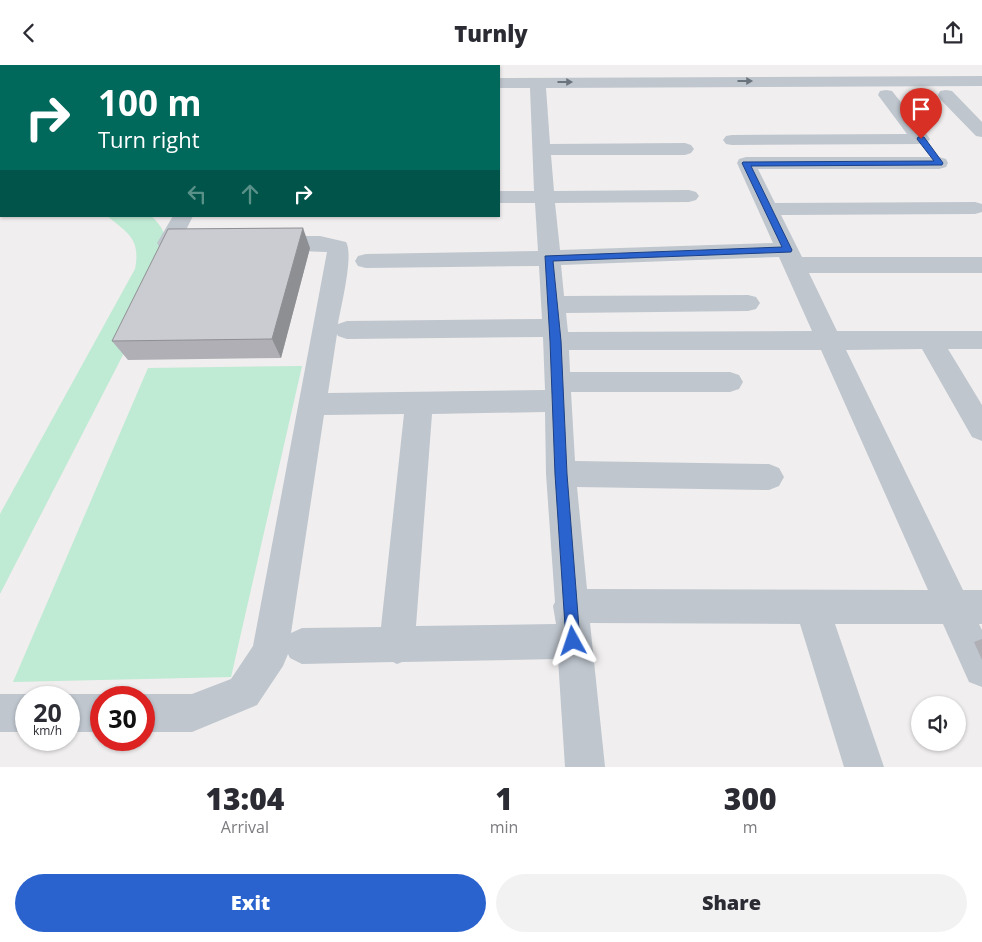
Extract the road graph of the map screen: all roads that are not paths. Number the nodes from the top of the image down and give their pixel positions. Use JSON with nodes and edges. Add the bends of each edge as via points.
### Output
{"nodes":[{"id":1,"x":714,"y":65,"type":"edge"},
{"id":2,"x":802,"y":65,"type":"edge"},
{"id":3,"x":947,"y":66,"type":"dead end"},
{"id":4,"x":813,"y":80,"type":"junction"},
{"id":5,"x":724,"y":81,"type":"junction"},
{"id":6,"x":961,"y":81,"type":"junction"},
{"id":7,"x":982,"y":81,"type":"edge"},
{"id":8,"x":500,"y":83,"type":"edge"},
{"id":9,"x":539,"y":89,"type":"junction"},
{"id":10,"x":500,"y":95,"type":"edge"},
{"id":11,"x":825,"y":95,"type":"junction"},
{"id":12,"x":886,"y":95,"type":"junction"},
{"id":13,"x":946,"y":95,"type":"junction"},
{"id":14,"x":982,"y":95,"type":"edge"},
{"id":15,"x":982,"y":132,"type":"edge"},
{"id":16,"x":921,"y":139,"type":"junction"},
{"id":17,"x":732,"y":140,"type":"dead end"},
{"id":18,"x":685,"y":149,"type":"dead end"},
{"id":19,"x":541,"y":150,"type":"junction"},
{"id":20,"x":689,"y":196,"type":"dead end"},
{"id":21,"x":500,"y":197,"type":"edge"},
{"id":22,"x":545,"y":197,"type":"junction"},
{"id":23,"x":975,"y":208,"type":"dead end"},
{"id":24,"x":768,"y":209,"type":"junction"},
{"id":25,"x":182,"y":217,"type":"edge"},
{"id":26,"x":216,"y":243,"type":"edge"},
{"id":27,"x":244,"y":243,"type":"edge"},
{"id":28,"x":791,"y":257,"type":"junction"},
{"id":29,"x":548,"y":258,"type":"junction"},
{"id":30,"x":366,"y":261,"type":"dead end"},
{"id":31,"x":982,"y":265,"type":"edge"},
{"id":32,"x":748,"y":303,"type":"dead end"},
{"id":33,"x":554,"y":324,"type":"junction"},
{"id":34,"x":348,"y":330,"type":"dead end"},
{"id":35,"x":929,"y":340,"type":"junction"},
{"id":36,"x":828,"y":341,"type":"junction"},
{"id":37,"x":982,"y":341,"type":"edge"},
{"id":38,"x":730,"y":382,"type":"dead end"},
{"id":39,"x":558,"y":392,"type":"junction"},
{"id":40,"x":419,"y":402,"type":"junction"},
{"id":41,"x":324,"y":404,"type":"dead end"},
{"id":42,"x":982,"y":429,"type":"edge"},
{"id":43,"x":561,"y":474,"type":"junction"},
{"id":44,"x":769,"y":477,"type":"dead end"},
{"id":45,"x":570,"y":606,"type":"junction"},
{"id":46,"x":812,"y":607,"type":"junction"},
{"id":47,"x":968,"y":608,"type":"edge"},
{"id":48,"x":573,"y":641,"type":"junction"},
{"id":49,"x":397,"y":645,"type":"junction"},
{"id":50,"x":302,"y":646,"type":"dead end"},
{"id":51,"x":982,"y":669,"type":"edge"},
{"id":52,"x":0,"y":713,"type":"edge"},
{"id":53,"x":15,"y":713,"type":"edge"},
{"id":54,"x":155,"y":713,"type":"edge"},
{"id":55,"x":584,"y":767,"type":"edge"},
{"id":56,"x":864,"y":767,"type":"edge"}],
"edges":[{"from":1,"to":5,"type":"street"},
{"from":2,"to":4,"type":"street"},
{"from":3,"to":6,"type":"street"},
{"from":5,"to":4,"type":"street","one_way":true},
{"from":4,"to":6,"type":"street"},
{"from":4,"to":11,"type":"street"},
{"from":9,"to":5,"type":"street","one_way":true},
{"from":6,"to":7,"type":"street"},
{"from":8,"to":9,"type":"street"},
{"from":9,"to":10,"type":"street"},
{"from":9,"to":11,"type":"street"},
{"from":9,"to":19,"type":"street"},
{"from":11,"to":12,"type":"street"},
{"from":12,"to":13,"type":"street"},
{"from":12,"to":16,"type":"street"},
{"from":13,"to":14,"type":"street"},
{"from":13,"to":15,"type":"street"},
{"from":16,"to":17,"type":"street"},
{"from":16,"to":24,"type":"street","via":[[939,163],[746,163]]},
{"from":18,"to":19,"type":"street"},
{"from":19,"to":22,"type":"street"},
{"from":20,"to":22,"type":"street"},
{"from":21,"to":22,"type":"street"},
{"from":22,"to":29,"type":"street"},
{"from":23,"to":24,"type":"street"},
{"from":24,"to":28,"type":"street"},
{"from":25,"to":26,"type":"street","via":[[168,243]]},
{"from":27,"to":54,"type":"street","via":[[320,243],[338,247],[270,653],[244,692],[192,713]]},
{"from":28,"to":29,"type":"street"},
{"from":28,"to":31,"type":"street"},
{"from":28,"to":36,"type":"street"},
{"from":29,"to":30,"type":"street"},
{"from":29,"to":33,"type":"street"},
{"from":32,"to":33,"type":"street"},
{"from":33,"to":34,"type":"street"},
{"from":33,"to":36,"type":"street"},
{"from":33,"to":39,"type":"street"},
{"from":35,"to":36,"type":"street"},
{"from":35,"to":37,"type":"street"},
{"from":35,"to":42,"type":"street"},
{"from":36,"to":47,"type":"street"},
{"from":38,"to":39,"type":"street"},
{"from":39,"to":40,"type":"street"},
{"from":39,"to":43,"type":"street"},
{"from":40,"to":41,"type":"street"},
{"from":40,"to":49,"type":"street"},
{"from":43,"to":44,"type":"street"},
{"from":43,"to":45,"type":"street"},
{"from":45,"to":46,"type":"street"},
{"from":45,"to":48,"type":"street"},
{"from":46,"to":47,"type":"street"},
{"from":46,"to":56,"type":"street"},
{"from":47,"to":51,"type":"street"},
{"from":48,"to":49,"type":"street"},
{"from":48,"to":55,"type":"street"},
{"from":49,"to":50,"type":"street"},
{"from":52,"to":53,"type":"street"}]}
